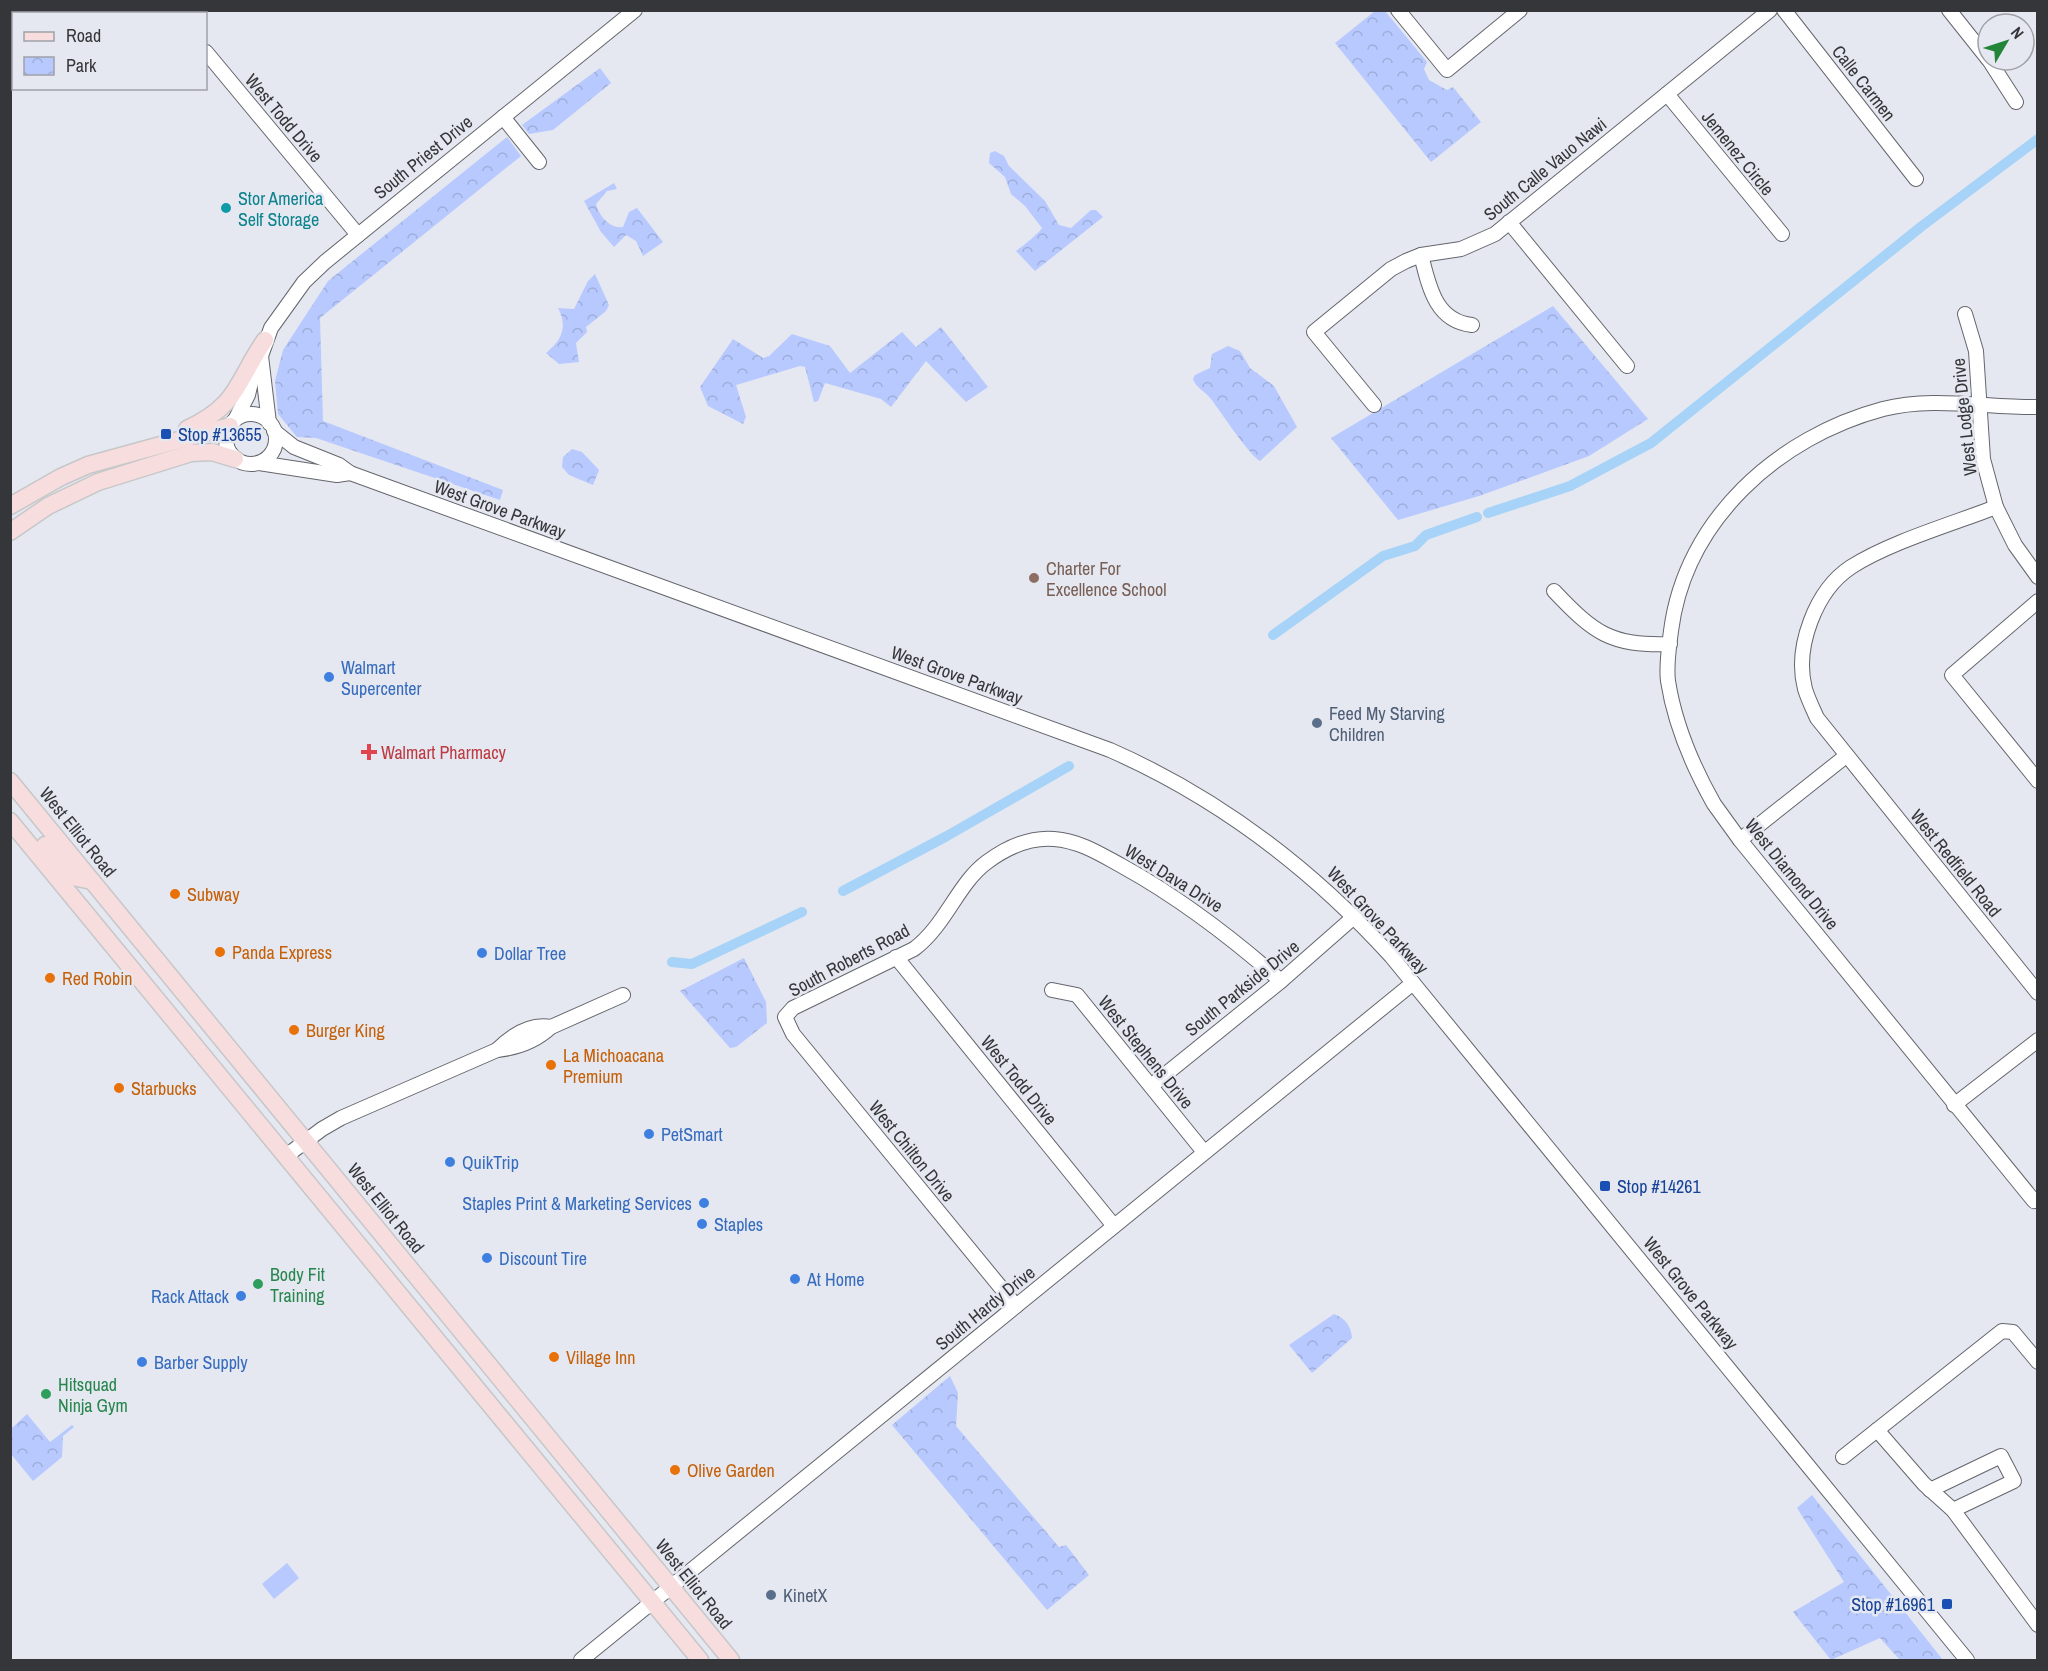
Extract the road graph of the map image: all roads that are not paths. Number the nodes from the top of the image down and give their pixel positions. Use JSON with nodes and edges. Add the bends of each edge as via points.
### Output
{"nodes":[{"id":1,"x":635,"y":10,"type":"edge"},
{"id":2,"x":1398,"y":10,"type":"edge"},
{"id":3,"x":1520,"y":10,"type":"edge"},
{"id":4,"x":1770,"y":10,"type":"edge"},
{"id":5,"x":1784,"y":10,"type":"edge"},
{"id":6,"x":1949,"y":10,"type":"edge"},
{"id":7,"x":1976,"y":45,"type":"edge"},
{"id":8,"x":207,"y":53,"type":"edge"},
{"id":9,"x":1996,"y":72,"type":"edge"},
{"id":10,"x":1667,"y":94,"type":"junction"},
{"id":11,"x":2016,"y":102,"type":"dead end"},
{"id":12,"x":503,"y":117,"type":"junction"},
{"id":13,"x":539,"y":162,"type":"dead end"},
{"id":14,"x":1916,"y":178,"type":"dead end"},
{"id":15,"x":1509,"y":222,"type":"junction"},
{"id":16,"x":1782,"y":234,"type":"dead end"},
{"id":17,"x":357,"y":235,"type":"junction"},
{"id":18,"x":1421,"y":255,"type":"junction"},
{"id":19,"x":1965,"y":314,"type":"dead end"},
{"id":20,"x":1472,"y":325,"type":"dead end"},
{"id":21,"x":263,"y":348,"type":"junction"},
{"id":22,"x":1627,"y":366,"type":"dead end"},
{"id":23,"x":1374,"y":405,"type":"dead end"},
{"id":24,"x":1979,"y":406,"type":"junction"},
{"id":25,"x":2037,"y":407,"type":"edge"},
{"id":26,"x":232,"y":423,"type":"junction"},
{"id":27,"x":272,"y":427,"type":"junction"},
{"id":28,"x":146,"y":448,"type":"junction"},
{"id":29,"x":235,"y":459,"type":"junction"},
{"id":30,"x":259,"y":463,"type":"junction"},
{"id":31,"x":76,"y":470,"type":"junction"},
{"id":32,"x":350,"y":473,"type":"junction"},
{"id":33,"x":10,"y":506,"type":"edge"},
{"id":34,"x":1996,"y":507,"type":"junction"},
{"id":35,"x":16,"y":527,"type":"edge"},
{"id":36,"x":2037,"y":577,"type":"edge"},
{"id":37,"x":1554,"y":591,"type":"dead end"},
{"id":38,"x":2037,"y":601,"type":"edge"},
{"id":39,"x":1670,"y":644,"type":"junction"},
{"id":40,"x":1846,"y":756,"type":"junction"},
{"id":41,"x":10,"y":781,"type":"edge"},
{"id":42,"x":2037,"y":781,"type":"edge"},
{"id":43,"x":13,"y":824,"type":"edge"},
{"id":44,"x":1740,"y":840,"type":"junction"},
{"id":45,"x":1032,"y":841,"type":"joint"},
{"id":46,"x":92,"y":881,"type":"junction"},
{"id":47,"x":75,"y":899,"type":"junction"},
{"id":48,"x":1354,"y":916,"type":"junction"},
{"id":49,"x":147,"y":947,"type":"junction"},
{"id":50,"x":896,"y":957,"type":"junction"},
{"id":51,"x":1281,"y":981,"type":"junction"},
{"id":52,"x":1413,"y":983,"type":"junction"},
{"id":53,"x":1052,"y":990,"type":"dead end"},
{"id":54,"x":2037,"y":993,"type":"edge"},
{"id":55,"x":623,"y":995,"type":"dead end"},
{"id":56,"x":785,"y":1017,"type":"joint"},
{"id":57,"x":2037,"y":1040,"type":"edge"},
{"id":58,"x":1151,"y":1086,"type":"junction"},
{"id":59,"x":1954,"y":1105,"type":"junction"},
{"id":60,"x":306,"y":1140,"type":"junction"},
{"id":61,"x":1204,"y":1152,"type":"junction"},
{"id":62,"x":286,"y":1156,"type":"junction"},
{"id":63,"x":2036,"y":1200,"type":"edge"},
{"id":64,"x":1114,"y":1227,"type":"junction"},
{"id":65,"x":1016,"y":1306,"type":"junction"},
{"id":66,"x":2037,"y":1362,"type":"edge"},
{"id":67,"x":1877,"y":1430,"type":"junction"},
{"id":68,"x":1843,"y":1457,"type":"dead end"},
{"id":69,"x":1930,"y":1490,"type":"junction"},
{"id":70,"x":1953,"y":1510,"type":"junction"},
{"id":71,"x":671,"y":1587,"type":"junction"},
{"id":72,"x":652,"y":1602,"type":"junction"},
{"id":73,"x":2037,"y":1625,"type":"edge"},
{"id":74,"x":581,"y":1660,"type":"edge"},
{"id":75,"x":700,"y":1660,"type":"edge"},
{"id":76,"x":731,"y":1660,"type":"edge"},
{"id":77,"x":1967,"y":1660,"type":"edge"}],
"edges":[{"from":1,"to":12,"type":"street","name":"South Priest Drive"},
{"from":2,"to":3,"type":"street","via":[[1447,70]]},
{"from":4,"to":10,"type":"street","name":"South Calle Vauo Nawi"},
{"from":5,"to":14,"type":"street","name":"Calle Carmen"},
{"from":6,"to":7,"type":"street"},
{"from":8,"to":17,"type":"street","name":"West Todd Drive"},
{"from":9,"to":11,"type":"street"},
{"from":10,"to":15,"type":"street","name":"South Calle Vauo Nawi"},
{"from":10,"to":16,"type":"street","name":"Jemenez Circle"},
{"from":12,"to":13,"type":"street"},
{"from":12,"to":17,"type":"street","name":"South Priest Drive"},
{"from":15,"to":18,"type":"street","name":"South Calle Vauo Nawi","via":[[1495,234],[1461,249]]},
{"from":15,"to":22,"type":"street"},
{"from":17,"to":21,"type":"street","name":"South Priest Drive","via":[[304,282]]},
{"from":18,"to":20,"type":"street","via":[[1440,308],[1457,323]]},
{"from":18,"to":23,"type":"street","name":"South Calle Vauo Nawi","via":[[1391,269],[1314,332]]},
{"from":19,"to":24,"type":"street","name":"West Lodge Drive","via":[[1976,351]]},
{"from":21,"to":26,"type":"street","name":"South Priest Drive","via":[[248,395]]},
{"from":21,"to":27,"type":"street"},
{"from":21,"to":28,"type":"main road","via":[[221,410]]},
{"from":24,"to":25,"type":"street"},
{"from":24,"to":34,"type":"street","name":"West Lodge Drive","via":[[1983,459]]},
{"from":24,"to":39,"type":"street","via":[[1886,408],[1843,421],[1794,446],[1743,488],[1712,522],[1674,605]]},
{"from":26,"to":27,"type":"street","via":[[242,416],[257,415]]},
{"from":26,"to":28,"type":"main road"},
{"from":26,"to":29,"type":"street","via":[[226,440]]},
{"from":27,"to":30,"type":"street","via":[[275,439],[271,453]]},
{"from":27,"to":32,"type":"street","name":"West Grove Parkway","via":[[294,447]]},
{"from":28,"to":31,"type":"main road"},
{"from":29,"to":30,"type":"street"},
{"from":29,"to":35,"type":"main road","via":[[212,452],[180,457],[98,482],[62,498]]},
{"from":30,"to":32,"type":"street","name":"West Grove Parkway","via":[[337,475]]},
{"from":31,"to":33,"type":"main road"},
{"from":31,"to":35,"type":"main road","via":[[72,482],[34,504]]},
{"from":32,"to":48,"type":"street","name":"West Grove Parkway","via":[[1110,750],[1242,822],[1303,868]]},
{"from":34,"to":36,"type":"street","name":"West Lodge Drive"},
{"from":34,"to":40,"type":"street","name":"West Redfield Road","via":[[1851,567],[1827,590],[1811,619],[1803,656],[1804,687],[1817,718]]},
{"from":37,"to":39,"type":"street","via":[[1593,630],[1637,645]]},
{"from":38,"to":42,"type":"street","via":[[1952,675]]},
{"from":39,"to":44,"type":"street","name":"West Diamond Drive","via":[[1668,679],[1687,754],[1714,804]]},
{"from":40,"to":44,"type":"street"},
{"from":40,"to":54,"type":"street","name":"West Redfield Road"},
{"from":41,"to":46,"type":"main road","name":"West Elliot Road"},
{"from":43,"to":46,"type":"main road","via":[[35,833],[72,877]]},
{"from":43,"to":47,"type":"main road"},
{"from":44,"to":59,"type":"street","name":"West Diamond Drive"},
{"from":45,"to":50,"type":"street","name":"South Roberts Road","via":[[1007,848],[984,864],[930,937]]},
{"from":45,"to":51,"type":"street","name":"West Dava Drive","via":[[1054,839],[1085,846],[1164,889],[1219,928]]},
{"from":46,"to":49,"type":"main road","name":"West Elliot Road"},
{"from":47,"to":49,"type":"main road","via":[[93,900],[127,940]]},
{"from":47,"to":62,"type":"main road"},
{"from":48,"to":51,"type":"street","name":"South Parkside Drive"},
{"from":48,"to":52,"type":"street","name":"West Grove Parkway"},
{"from":49,"to":60,"type":"main road","name":"West Elliot Road"},
{"from":50,"to":56,"type":"street","name":"South Roberts Road","via":[[800,1004]]},
{"from":50,"to":64,"type":"street","name":"West Todd Drive"},
{"from":51,"to":58,"type":"street","name":"South Parkside Drive"},
{"from":52,"to":61,"type":"street","name":"South Hardy Drive"},
{"from":52,"to":77,"type":"street","name":"West Grove Parkway"},
{"from":53,"to":58,"type":"street","name":"West Stephens Drive","via":[[1077,995]]},
{"from":55,"to":60,"type":"street","via":[[514,1048],[497,1050],[341,1118]]},
{"from":56,"to":65,"type":"street","name":"West Chilton Drive","via":[[793,1034]]},
{"from":57,"to":59,"type":"street"},
{"from":58,"to":61,"type":"street","name":"West Stephens Drive"},
{"from":59,"to":63,"type":"street","name":"West Diamond Drive"},
{"from":60,"to":62,"type":"street"},
{"from":60,"to":71,"type":"main road","name":"West Elliot Road"},
{"from":61,"to":64,"type":"street","name":"South Hardy Drive"},
{"from":62,"to":72,"type":"main road"},
{"from":64,"to":65,"type":"street","name":"South Hardy Drive"},
{"from":65,"to":71,"type":"street","name":"South Hardy Drive"},
{"from":66,"to":67,"type":"street","via":[[2013,1332],[2002,1331]]},
{"from":67,"to":68,"type":"street"},
{"from":67,"to":69,"type":"street"},
{"from":69,"to":70,"type":"street"},
{"from":69,"to":70,"type":"street","via":[[2001,1456],[2014,1481]]},
{"from":70,"to":73,"type":"street"},
{"from":71,"to":72,"type":"street","name":"South Hardy Drive"},
{"from":71,"to":76,"type":"main road","name":"West Elliot Road"},
{"from":72,"to":74,"type":"street","name":"South Hardy Drive"},
{"from":72,"to":75,"type":"main road"}]}
